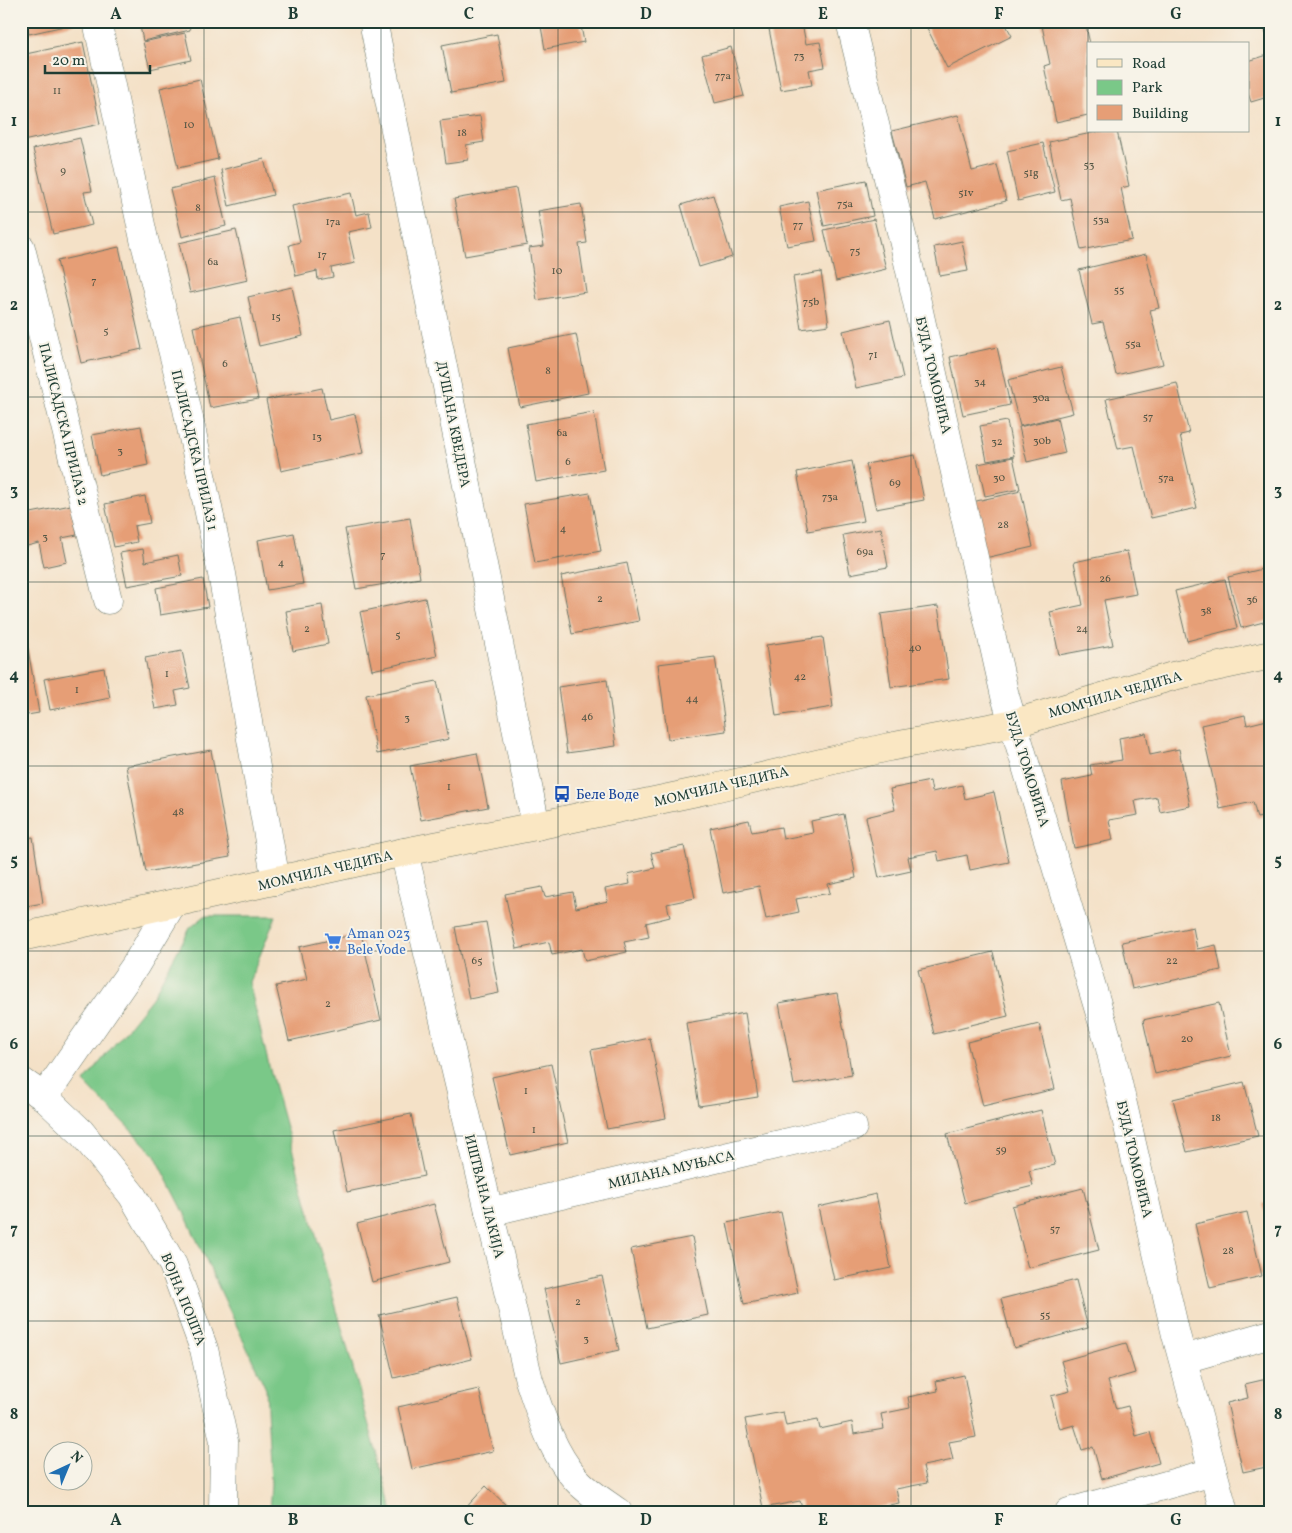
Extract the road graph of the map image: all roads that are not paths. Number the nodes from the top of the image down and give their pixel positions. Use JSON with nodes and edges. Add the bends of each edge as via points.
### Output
{"nodes":[{"id":1,"x":97,"y":21,"type":"edge"},
{"id":2,"x":373,"y":21,"type":"edge"},
{"id":3,"x":850,"y":21,"type":"edge"},
{"id":4,"x":21,"y":248,"type":"edge"},
{"id":5,"x":108,"y":600,"type":"dead end"},
{"id":6,"x":1271,"y":655,"type":"edge"},
{"id":7,"x":1015,"y":723,"type":"junction"},
{"id":8,"x":536,"y":826,"type":"junction"},
{"id":9,"x":404,"y":852,"type":"junction"},
{"id":10,"x":276,"y":881,"type":"junction"},
{"id":11,"x":172,"y":904,"type":"junction"},
{"id":12,"x":21,"y":937,"type":"edge"},
{"id":13,"x":21,"y":1080,"type":"edge"},
{"id":14,"x":44,"y":1098,"type":"junction"},
{"id":15,"x":853,"y":1127,"type":"dead end"},
{"id":16,"x":489,"y":1212,"type":"junction"},
{"id":17,"x":1271,"y":1334,"type":"edge"},
{"id":18,"x":1184,"y":1359,"type":"junction"},
{"id":19,"x":1213,"y":1472,"type":"junction"},
{"id":20,"x":224,"y":1512,"type":"edge"},
{"id":21,"x":618,"y":1512,"type":"edge"},
{"id":22,"x":1068,"y":1512,"type":"edge"},
{"id":23,"x":1224,"y":1512,"type":"edge"}],
"edges":[{"from":1,"to":10,"type":"street","name":"ПАЛИСАДСКА ПРИЛАЗ 1","via":[[222,574]]},
{"from":2,"to":8,"type":"street","name":"ДУШАНА КВЕДЕРА"},
{"from":3,"to":7,"type":"street","name":"БУДА ТОМОВИЋА","via":[[1006,696]]},
{"from":4,"to":5,"type":"street","name":"ПАЛИСАДСКА ПРИЛАЗ 2"},
{"from":6,"to":7,"type":"street","name":"МОМЧИЛА ЧЕДИЋА","via":[[1173,676]]},
{"from":7,"to":8,"type":"street","name":"МОМЧИЛА ЧЕДИЋА","via":[[889,746]]},
{"from":7,"to":18,"type":"street","name":"БУДА ТОМОВИЋА","via":[[1108,1044]]},
{"from":8,"to":9,"type":"street","name":"МОМЧИЛА ЧЕДИЋА"},
{"from":9,"to":10,"type":"street","name":"МОМЧИЛА ЧЕДИЋА"},
{"from":9,"to":16,"type":"street","name":"ИШТВАНА ЛАКИЈА"},
{"from":10,"to":11,"type":"street","name":"МОМЧИЛА ЧЕДИЋА"},
{"from":11,"to":12,"type":"street","name":"МОМЧИЛА ЧЕДИЋА"},
{"from":11,"to":14,"type":"street","via":[[135,966]]},
{"from":13,"to":14,"type":"street","name":"ВОЈНА ПОШТА"},
{"from":14,"to":20,"type":"street","name":"ВОЈНА ПОШТА","via":[[80,1132],[132,1195],[173,1265],[204,1349],[224,1441]]},
{"from":15,"to":16,"type":"street","name":"МИЛАНА МУЊАСА"},
{"from":16,"to":21,"type":"street","name":"ИШТВАНА ЛАКИЈА","via":[[529,1380],[548,1435],[576,1479]]},
{"from":17,"to":18,"type":"street"},
{"from":18,"to":19,"type":"street","name":"БУДА ТОМОВИЋА"},
{"from":19,"to":22,"type":"street"},
{"from":19,"to":23,"type":"street","name":"БУДА ТОМОВИЋА"}]}
